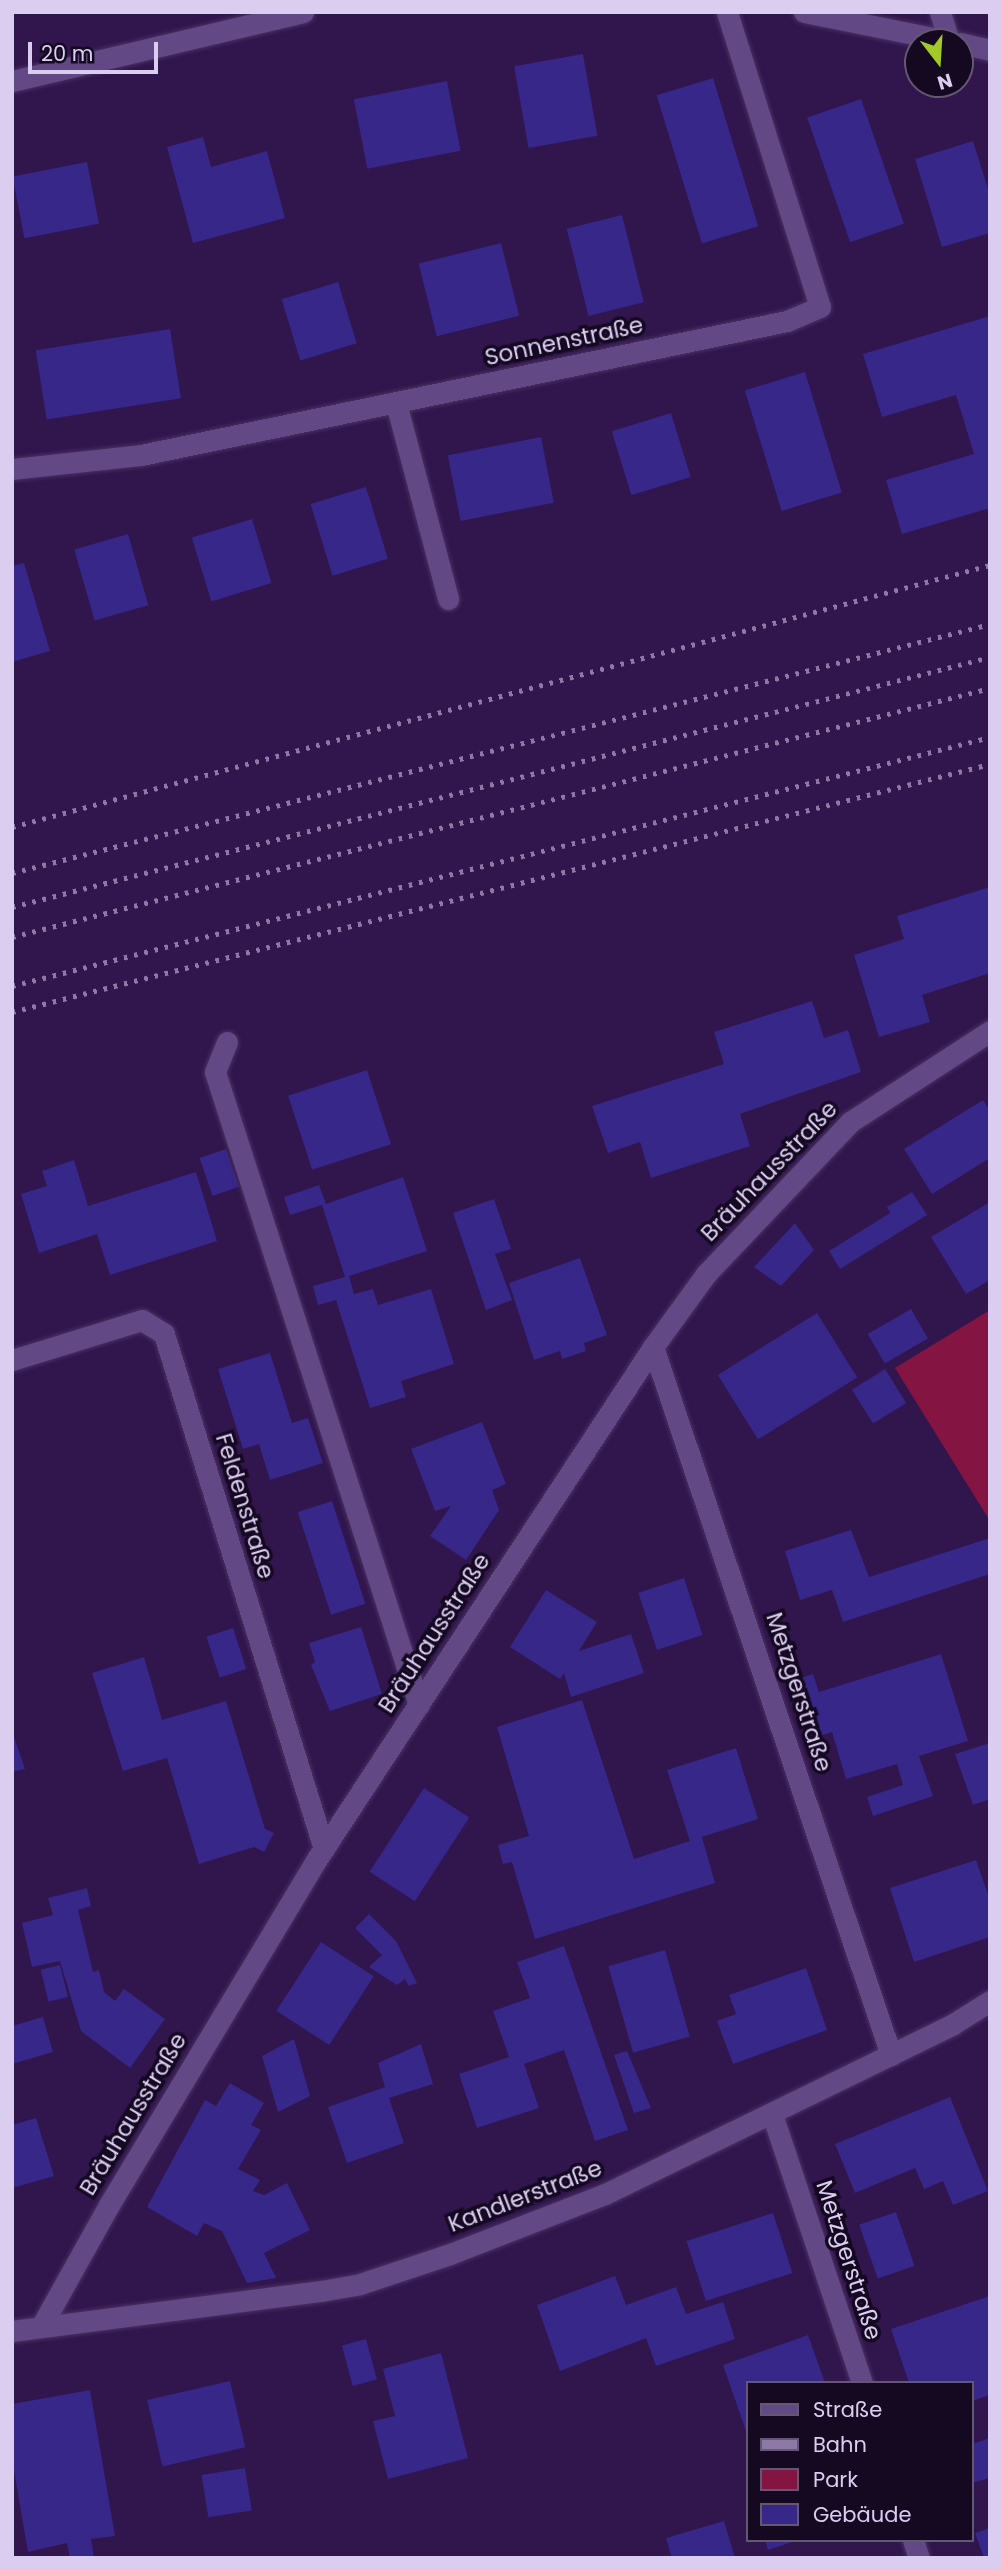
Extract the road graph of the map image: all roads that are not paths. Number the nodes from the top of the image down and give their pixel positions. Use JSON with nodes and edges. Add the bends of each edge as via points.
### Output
{"nodes":[{"id":1,"x":303,"y":12,"type":"edge"},
{"id":2,"x":727,"y":12,"type":"edge"},
{"id":3,"x":804,"y":12,"type":"edge"},
{"id":4,"x":904,"y":32,"type":"edge"},
{"id":5,"x":12,"y":81,"type":"edge"},
{"id":6,"x":396,"y":402,"type":"junction"},
{"id":7,"x":12,"y":469,"type":"edge"},
{"id":8,"x":448,"y":599,"type":"dead end"},
{"id":9,"x":990,"y":1031,"type":"edge"},
{"id":10,"x":227,"y":1042,"type":"dead end"},
{"id":11,"x":653,"y":1347,"type":"junction"},
{"id":12,"x":12,"y":1360,"type":"edge"},
{"id":13,"x":419,"y":1705,"type":"junction"},
{"id":14,"x":324,"y":1849,"type":"junction"},
{"id":15,"x":990,"y":2001,"type":"edge"},
{"id":16,"x":891,"y":2055,"type":"junction"},
{"id":17,"x":772,"y":2114,"type":"junction"},
{"id":18,"x":42,"y":2325,"type":"junction"},
{"id":19,"x":12,"y":2331,"type":"edge"},
{"id":20,"x":861,"y":2381,"type":"edge"}],
"edges":[{"from":1,"to":5,"type":"street"},
{"from":2,"to":6,"type":"street","name":"Sonnenstraße","via":[[820,307],[787,321]]},
{"from":3,"to":4,"type":"street"},
{"from":6,"to":7,"type":"street","name":"Sonnenstraße","via":[[114,460]]},
{"from":6,"to":8,"type":"street"},
{"from":9,"to":11,"type":"street","name":"Bräuhausstraße","via":[[850,1122],[706,1274]]},
{"from":10,"to":13,"type":"street","via":[[215,1072]]},
{"from":11,"to":13,"type":"street","name":"Bräuhausstraße"},
{"from":11,"to":16,"type":"street","name":"Metzgerstraße"},
{"from":12,"to":14,"type":"street","name":"Feldenstraße","via":[[142,1320],[164,1334]]},
{"from":13,"to":14,"type":"street","name":"Bräuhausstraße"},
{"from":14,"to":18,"type":"street","name":"Bräuhausstraße","via":[[109,2204]]},
{"from":15,"to":16,"type":"street","name":"Kandlerstraße"},
{"from":16,"to":17,"type":"street","name":"Kandlerstraße"},
{"from":17,"to":18,"type":"street","name":"Kandlerstraße","via":[[605,2194],[360,2284]]},
{"from":17,"to":20,"type":"street","name":"Metzgerstraße"},
{"from":18,"to":19,"type":"street"}]}
